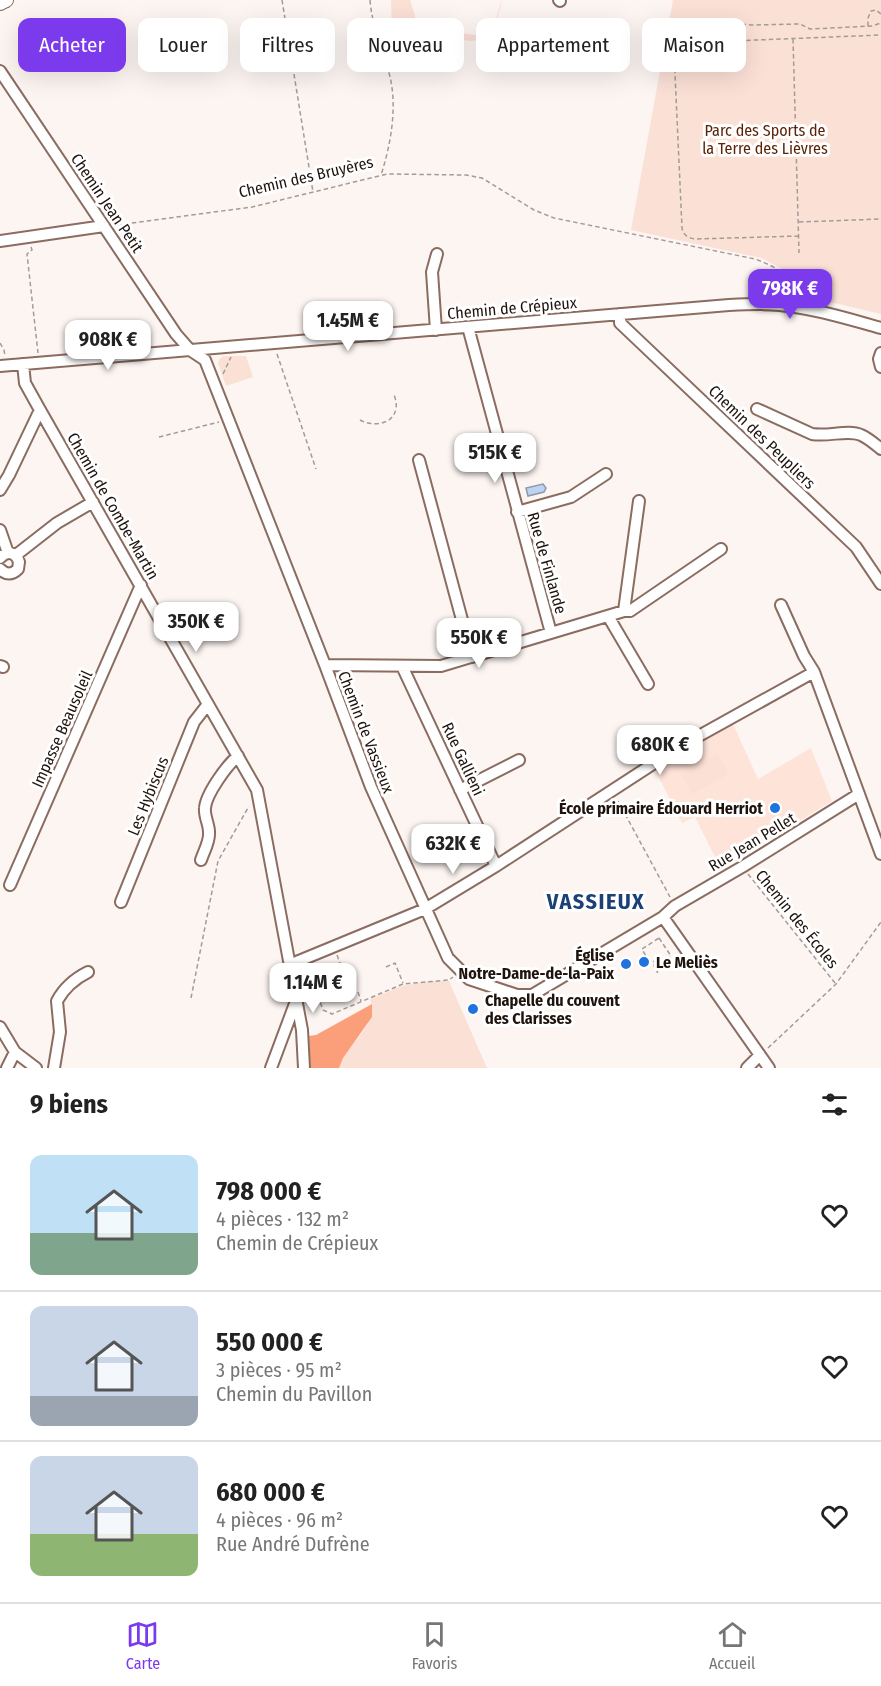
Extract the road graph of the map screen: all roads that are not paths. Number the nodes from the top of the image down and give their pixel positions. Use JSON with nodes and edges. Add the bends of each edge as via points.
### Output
{"nodes":[{"id":1,"x":6,"y":0,"type":"edge"},
{"id":2,"x":0,"y":3,"type":"edge"},
{"id":3,"x":0,"y":71,"type":"edge"},
{"id":4,"x":104,"y":226,"type":"junction"},
{"id":5,"x":0,"y":241,"type":"edge"},
{"id":6,"x":437,"y":254,"type":"dead end"},
{"id":7,"x":620,"y":314,"type":"junction"},
{"id":8,"x":468,"y":327,"type":"junction"},
{"id":9,"x":881,"y":328,"type":"edge"},
{"id":10,"x":436,"y":330,"type":"junction"},
{"id":11,"x":190,"y":350,"type":"junction"},
{"id":12,"x":23,"y":364,"type":"junction"},
{"id":13,"x":3,"y":366,"type":"edge"},
{"id":14,"x":758,"y":409,"type":"dead end"},
{"id":15,"x":40,"y":410,"type":"junction"},
{"id":16,"x":881,"y":449,"type":"edge"},
{"id":17,"x":419,"y":460,"type":"dead end"},
{"id":18,"x":4,"y":474,"type":"edge"},
{"id":19,"x":606,"y":474,"type":"dead end"},
{"id":20,"x":0,"y":490,"type":"edge"},
{"id":21,"x":639,"y":501,"type":"dead end"},
{"id":22,"x":93,"y":502,"type":"junction"},
{"id":23,"x":517,"y":512,"type":"junction"},
{"id":24,"x":0,"y":530,"type":"edge"},
{"id":25,"x":721,"y":549,"type":"dead end"},
{"id":26,"x":8,"y":555,"type":"edge"},
{"id":27,"x":1,"y":572,"type":"edge"},
{"id":28,"x":881,"y":584,"type":"edge"},
{"id":29,"x":141,"y":585,"type":"junction"},
{"id":30,"x":781,"y":605,"type":"dead end"},
{"id":31,"x":624,"y":611,"type":"junction"},
{"id":32,"x":608,"y":616,"type":"junction"},
{"id":33,"x":551,"y":633,"type":"junction"},
{"id":34,"x":472,"y":657,"type":"junction"},
{"id":35,"x":325,"y":665,"type":"junction"},
{"id":36,"x":402,"y":666,"type":"junction"},
{"id":37,"x":814,"y":672,"type":"junction"},
{"id":38,"x":648,"y":684,"type":"dead end"},
{"id":39,"x":208,"y":704,"type":"junction"},
{"id":40,"x":238,"y":756,"type":"junction"},
{"id":41,"x":519,"y":760,"type":"dead end"},
{"id":42,"x":460,"y":790,"type":"junction"},
{"id":43,"x":859,"y":794,"type":"junction"},
{"id":44,"x":881,"y":854,"type":"edge"},
{"id":45,"x":201,"y":860,"type":"dead end"},
{"id":46,"x":496,"y":866,"type":"junction"},
{"id":47,"x":10,"y":885,"type":"dead end"},
{"id":48,"x":121,"y":902,"type":"dead end"},
{"id":49,"x":425,"y":909,"type":"junction"},
{"id":50,"x":663,"y":916,"type":"junction"},
{"id":51,"x":289,"y":965,"type":"junction"},
{"id":52,"x":88,"y":972,"type":"dead end"},
{"id":53,"x":301,"y":1001,"type":"junction"},
{"id":54,"x":0,"y":1027,"type":"edge"},
{"id":55,"x":15,"y":1052,"type":"junction"},
{"id":56,"x":760,"y":1055,"type":"junction"},
{"id":57,"x":7,"y":1068,"type":"edge"},
{"id":58,"x":36,"y":1068,"type":"edge"},
{"id":59,"x":54,"y":1068,"type":"edge"},
{"id":60,"x":271,"y":1068,"type":"edge"},
{"id":61,"x":304,"y":1068,"type":"edge"},
{"id":62,"x":747,"y":1068,"type":"edge"},
{"id":63,"x":769,"y":1068,"type":"edge"}],
"edges":[{"from":1,"to":2,"type":"main road"},
{"from":3,"to":4,"type":"street","name":"Chemin Jean Petit"},
{"from":4,"to":5,"type":"street"},
{"from":4,"to":11,"type":"street","name":"Chemin Jean Petit"},
{"from":6,"to":10,"type":"street","via":[[432,272]]},
{"from":7,"to":8,"type":"street","name":"Chemin de Crépieux"},
{"from":7,"to":9,"type":"street","name":"Chemin de Crépieux","via":[[758,304],[825,312]]},
{"from":7,"to":28,"type":"street","name":"Chemin des Peupliers","via":[[621,323],[856,548]]},
{"from":8,"to":10,"type":"street","name":"Chemin de Crépieux"},
{"from":8,"to":23,"type":"street","name":"Rue de Finlande"},
{"from":10,"to":11,"type":"street","name":"Chemin de Crépieux"},
{"from":11,"to":12,"type":"street","name":"Chemin de Crépieux"},
{"from":11,"to":35,"type":"street","name":"Chemin de Vassieux","via":[[205,360]]},
{"from":12,"to":13,"type":"street","name":"Chemin de Crépieux"},
{"from":12,"to":15,"type":"street","name":"Chemin de Combe-Martin","via":[[26,383]]},
{"from":14,"to":16,"type":"street","via":[[812,434],[860,434]]},
{"from":15,"to":18,"type":"street"},
{"from":15,"to":22,"type":"street","name":"Chemin de Combe-Martin"},
{"from":17,"to":34,"type":"street"},
{"from":18,"to":20,"type":"street"},
{"from":19,"to":23,"type":"street","via":[[571,496]]},
{"from":21,"to":31,"type":"street"},
{"from":22,"to":26,"type":"street"},
{"from":22,"to":29,"type":"street","name":"Chemin de Combe-Martin"},
{"from":23,"to":33,"type":"street","name":"Rue de Finlande"},
{"from":24,"to":26,"type":"street"},
{"from":25,"to":31,"type":"street","via":[[630,611]]},
{"from":26,"to":27,"type":"street","via":[[18,558],[19,566],[15,572]]},
{"from":29,"to":39,"type":"street","name":"Chemin de Combe-Martin"},
{"from":29,"to":47,"type":"street","name":"Impasse Beausoleil"},
{"from":30,"to":37,"type":"street"},
{"from":31,"to":32,"type":"street"},
{"from":32,"to":33,"type":"street"},
{"from":32,"to":38,"type":"street"},
{"from":33,"to":34,"type":"street"},
{"from":34,"to":36,"type":"street","via":[[441,666]]},
{"from":35,"to":36,"type":"street"},
{"from":35,"to":49,"type":"street","name":"Chemin de Vassieux","via":[[371,787]]},
{"from":36,"to":42,"type":"street","name":"Rue Gallieni"},
{"from":37,"to":43,"type":"street"},
{"from":37,"to":46,"type":"street","via":[[679,747]]},
{"from":39,"to":40,"type":"street","name":"Chemin de Combe-Martin"},
{"from":39,"to":48,"type":"street","name":"Les Hybiscus","via":[[194,722]]},
{"from":40,"to":45,"type":"street","via":[[228,764],[207,799],[205,813],[210,831]]},
{"from":40,"to":51,"type":"street","name":"Chemin de Combe-Martin","via":[[259,798]]},
{"from":41,"to":42,"type":"street"},
{"from":42,"to":46,"type":"street","name":"Rue Gallieni"},
{"from":43,"to":44,"type":"street"},
{"from":43,"to":50,"type":"street","name":"Rue Jean Pellet"},
{"from":46,"to":49,"type":"street"},
{"from":49,"to":50,"type":"street","name":"Chemin de Vassieux","via":[[446,956],[469,979],[522,996],[532,995]]},
{"from":49,"to":51,"type":"street"},
{"from":50,"to":56,"type":"street"},
{"from":51,"to":53,"type":"street","name":"Chemin de Combe-Martin"},
{"from":52,"to":59,"type":"street","via":[[77,977],[57,1001],[60,1032]]},
{"from":53,"to":60,"type":"street"},
{"from":53,"to":61,"type":"street","name":"Chemin de Combe-Martin"},
{"from":54,"to":55,"type":"street"},
{"from":55,"to":57,"type":"street"},
{"from":55,"to":58,"type":"street"},
{"from":56,"to":62,"type":"street"},
{"from":56,"to":63,"type":"street"}]}
